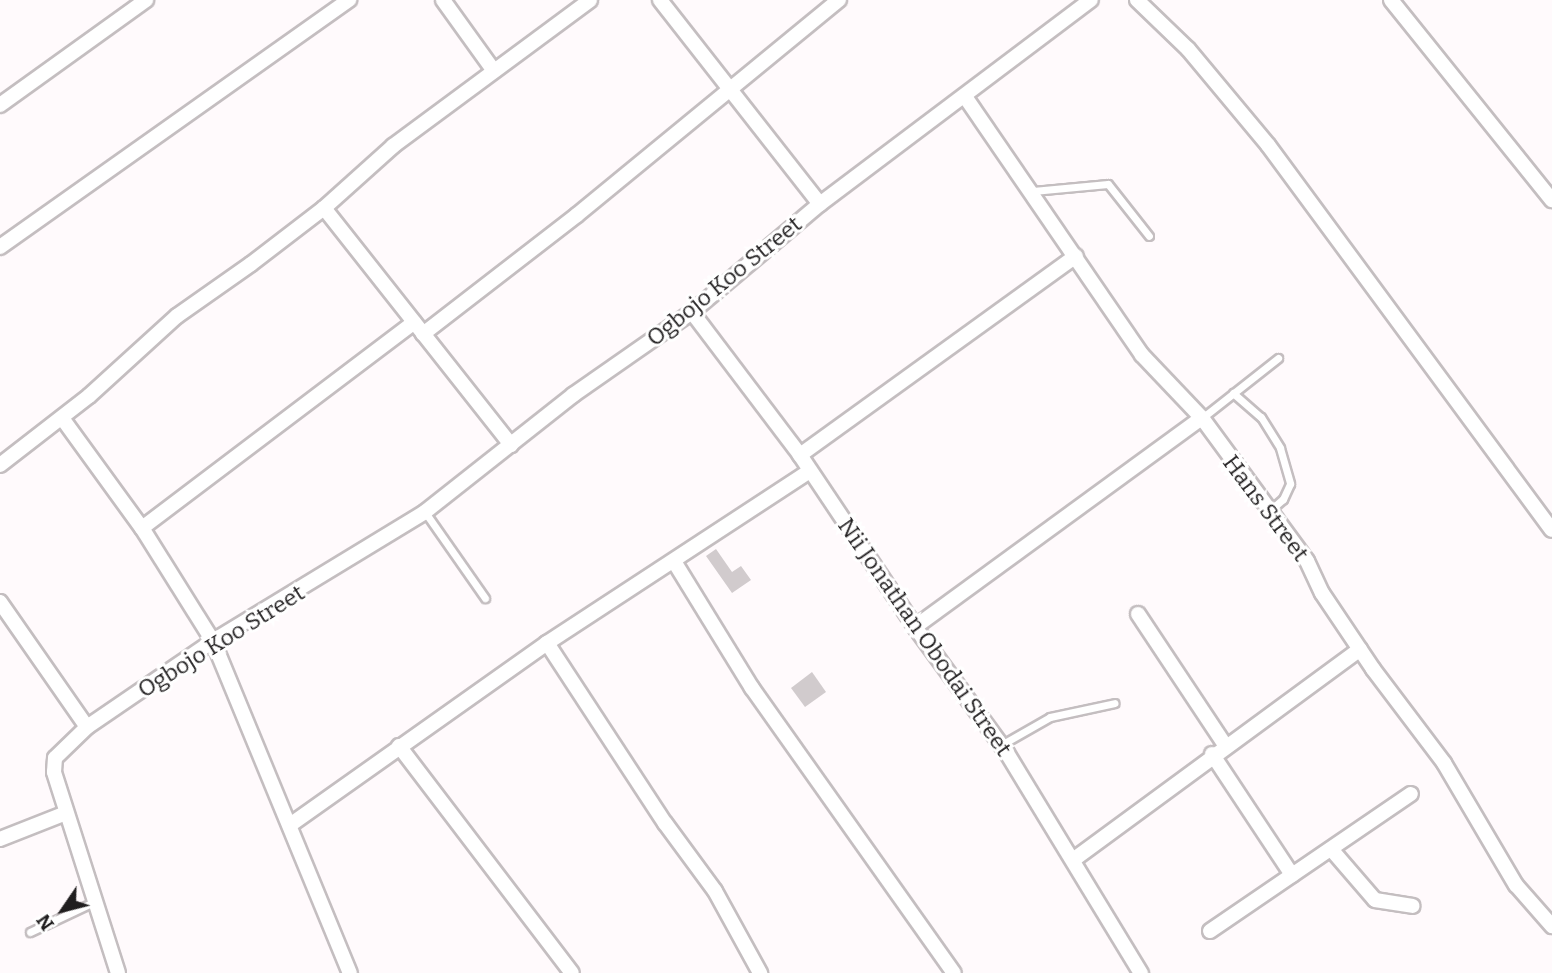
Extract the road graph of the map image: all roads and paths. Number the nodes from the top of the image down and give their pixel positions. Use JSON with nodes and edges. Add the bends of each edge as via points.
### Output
{"nodes":[{"id":1,"x":146,"y":0,"type":"edge"},
{"id":2,"x":349,"y":0,"type":"edge"},
{"id":3,"x":443,"y":0,"type":"edge"},
{"id":4,"x":590,"y":0,"type":"edge"},
{"id":5,"x":660,"y":0,"type":"edge"},
{"id":6,"x":839,"y":0,"type":"edge"},
{"id":7,"x":1091,"y":0,"type":"edge"},
{"id":8,"x":1136,"y":0,"type":"edge"},
{"id":9,"x":1391,"y":0,"type":"edge"},
{"id":10,"x":494,"y":71,"type":"junction"},
{"id":11,"x":729,"y":86,"type":"junction"},
{"id":12,"x":966,"y":98,"type":"junction"},
{"id":13,"x":0,"y":105,"type":"edge"},
{"id":14,"x":1033,"y":191,"type":"junction"},
{"id":15,"x":1552,"y":200,"type":"edge"},
{"id":16,"x":820,"y":204,"type":"junction"},
{"id":17,"x":324,"y":208,"type":"junction"},
{"id":18,"x":1149,"y":236,"type":"dead end"},
{"id":19,"x":0,"y":247,"type":"edge"},
{"id":20,"x":1076,"y":256,"type":"junction"},
{"id":21,"x":692,"y":312,"type":"junction"},
{"id":22,"x":418,"y":328,"type":"junction"},
{"id":23,"x":1278,"y":358,"type":"dead end"},
{"id":24,"x":1233,"y":393,"type":"junction"},
{"id":25,"x":62,"y":418,"type":"junction"},
{"id":26,"x":1202,"y":418,"type":"junction"},
{"id":27,"x":511,"y":445,"type":"junction"},
{"id":28,"x":800,"y":455,"type":"junction"},
{"id":29,"x":0,"y":465,"type":"edge"},
{"id":30,"x":810,"y":471,"type":"junction"},
{"id":31,"x":425,"y":512,"type":"junction"},
{"id":32,"x":1268,"y":512,"type":"junction"},
{"id":33,"x":142,"y":528,"type":"junction"},
{"id":34,"x":1552,"y":530,"type":"edge"},
{"id":35,"x":675,"y":563,"type":"junction"},
{"id":36,"x":485,"y":598,"type":"dead end"},
{"id":37,"x":0,"y":602,"type":"edge"},
{"id":38,"x":1138,"y":614,"type":"dead end"},
{"id":39,"x":915,"y":627,"type":"junction"},
{"id":40,"x":213,"y":641,"type":"junction"},
{"id":41,"x":547,"y":643,"type":"junction"},
{"id":42,"x":1360,"y":649,"type":"junction"},
{"id":43,"x":1115,"y":703,"type":"dead end"},
{"id":44,"x":87,"y":727,"type":"junction"},
{"id":45,"x":1001,"y":745,"type":"junction"},
{"id":46,"x":399,"y":746,"type":"junction"},
{"id":47,"x":1219,"y":750,"type":"junction"},
{"id":48,"x":1411,"y":794,"type":"dead end"},
{"id":49,"x":66,"y":813,"type":"junction"},
{"id":50,"x":290,"y":825,"type":"junction"},
{"id":51,"x":0,"y":839,"type":"edge"},
{"id":52,"x":1331,"y":849,"type":"junction"},
{"id":53,"x":1073,"y":860,"type":"junction"},
{"id":54,"x":1292,"y":875,"type":"junction"},
{"id":55,"x":96,"y":901,"type":"junction"},
{"id":56,"x":1413,"y":906,"type":"dead end"},
{"id":57,"x":1552,"y":926,"type":"edge"},
{"id":58,"x":1210,"y":931,"type":"dead end"},
{"id":59,"x":30,"y":932,"type":"dead end"},
{"id":60,"x":118,"y":973,"type":"edge"},
{"id":61,"x":350,"y":973,"type":"edge"},
{"id":62,"x":572,"y":973,"type":"edge"},
{"id":63,"x":760,"y":973,"type":"edge"},
{"id":64,"x":954,"y":973,"type":"edge"},
{"id":65,"x":1141,"y":973,"type":"edge"}],
"edges":[{"from":1,"to":13,"type":"street"},
{"from":2,"to":19,"type":"street"},
{"from":3,"to":10,"type":"street"},
{"from":4,"to":10,"type":"street"},
{"from":5,"to":11,"type":"street","name":"Ogbojo Koo Street"},
{"from":6,"to":11,"type":"street"},
{"from":7,"to":12,"type":"street"},
{"from":8,"to":34,"type":"street","via":[[1188,49],[1268,145]]},
{"from":9,"to":15,"type":"street"},
{"from":10,"to":17,"type":"street","via":[[393,146]]},
{"from":11,"to":16,"type":"street","name":"Ogbojo Koo Street"},
{"from":11,"to":22,"type":"street","via":[[577,215]]},
{"from":12,"to":14,"type":"street","name":"Hans Street"},
{"from":12,"to":16,"type":"street"},
{"from":14,"to":18,"type":"lane","via":[[1108,184]]},
{"from":14,"to":20,"type":"street","name":"Hans Street"},
{"from":16,"to":21,"type":"street","name":"Ogbojo Koo Street"},
{"from":17,"to":22,"type":"street"},
{"from":17,"to":25,"type":"street","via":[[177,316]]},
{"from":20,"to":26,"type":"street","name":"Hans Street","via":[[1142,355]]},
{"from":20,"to":28,"type":"street"},
{"from":21,"to":27,"type":"street","name":"Ogbojo Koo Street","via":[[573,395]]},
{"from":21,"to":28,"type":"street","name":"Nii Jonathan Obodai Street"},
{"from":22,"to":27,"type":"street"},
{"from":22,"to":33,"type":"street"},
{"from":23,"to":24,"type":"lane"},
{"from":24,"to":26,"type":"lane"},
{"from":24,"to":32,"type":"lane","via":[[1261,417],[1280,448],[1290,484],[1283,499]]},
{"from":25,"to":29,"type":"street"},
{"from":25,"to":33,"type":"street"},
{"from":26,"to":32,"type":"street","name":"Hans Street"},
{"from":26,"to":39,"type":"street"},
{"from":27,"to":31,"type":"street","name":"Ogbojo Koo Street"},
{"from":28,"to":30,"type":"street","name":"Nii Jonathan Obodai Street"},
{"from":30,"to":35,"type":"street"},
{"from":30,"to":39,"type":"street","name":"Nii Jonathan Obodai Street"},
{"from":31,"to":36,"type":"lane"},
{"from":31,"to":40,"type":"street","name":"Ogbojo Koo Street"},
{"from":32,"to":42,"type":"street","name":"Hans Street","via":[[1307,561],[1322,593]]},
{"from":33,"to":40,"type":"street"},
{"from":35,"to":41,"type":"street"},
{"from":35,"to":64,"type":"street","via":[[752,688]]},
{"from":37,"to":44,"type":"street"},
{"from":38,"to":47,"type":"street"},
{"from":39,"to":45,"type":"street","name":"Nii Jonathan Obodai Street"},
{"from":40,"to":44,"type":"street","name":"Ogbojo Koo Street"},
{"from":40,"to":50,"type":"street"},
{"from":41,"to":46,"type":"street"},
{"from":41,"to":63,"type":"street","via":[[715,891]]},
{"from":42,"to":47,"type":"street"},
{"from":42,"to":57,"type":"street","name":"Hans Street","via":[[1419,723],[1516,885]]},
{"from":43,"to":45,"type":"lane","via":[[1050,717]]},
{"from":44,"to":49,"type":"street","name":"Ogbojo Koo Street","via":[[55,758],[56,785]]},
{"from":45,"to":53,"type":"street","name":"Nii Jonathan Obodai Street"},
{"from":46,"to":50,"type":"street"},
{"from":46,"to":62,"type":"street"},
{"from":47,"to":53,"type":"street"},
{"from":47,"to":54,"type":"street"},
{"from":48,"to":52,"type":"street"},
{"from":49,"to":51,"type":"street"},
{"from":49,"to":55,"type":"street","name":"Ogbojo Koo Street"},
{"from":50,"to":61,"type":"street"},
{"from":52,"to":54,"type":"street"},
{"from":52,"to":56,"type":"street","via":[[1375,900]]},
{"from":53,"to":65,"type":"street","name":"Nii Jonathan Obodai Street"},
{"from":54,"to":58,"type":"street"},
{"from":55,"to":59,"type":"lane"},
{"from":55,"to":60,"type":"street","name":"Ogbojo Koo Street"}]}
